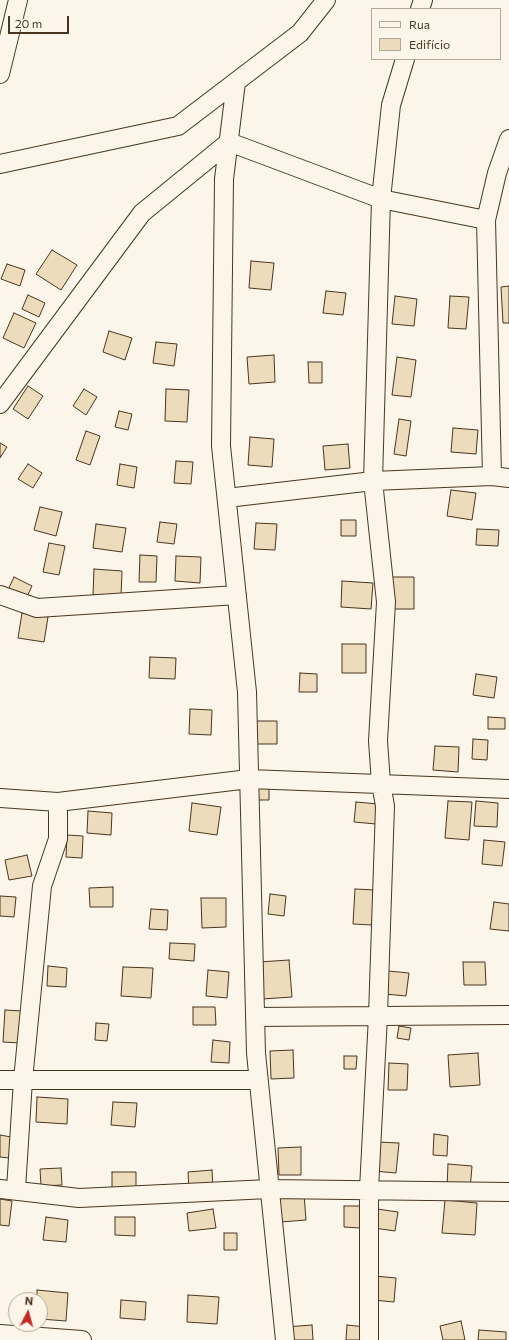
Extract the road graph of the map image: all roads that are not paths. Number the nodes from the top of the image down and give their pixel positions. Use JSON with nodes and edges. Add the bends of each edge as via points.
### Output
{"nodes":[{"id":1,"x":18,"y":0,"type":"edge"},
{"id":2,"x":326,"y":0,"type":"edge"},
{"id":3,"x":405,"y":60,"type":"edge"},
{"id":4,"x":0,"y":74,"type":"edge"},
{"id":5,"x":236,"y":82,"type":"junction"},
{"id":6,"x":509,"y":139,"type":"edge"},
{"id":7,"x":228,"y":142,"type":"junction"},
{"id":8,"x":2,"y":162,"type":"edge"},
{"id":9,"x":381,"y":199,"type":"junction"},
{"id":10,"x":486,"y":220,"type":"junction"},
{"id":11,"x":0,"y":404,"type":"edge"},
{"id":12,"x":500,"y":477,"type":"edge"},
{"id":13,"x":373,"y":481,"type":"junction"},
{"id":14,"x":226,"y":498,"type":"junction"},
{"id":15,"x":0,"y":595,"type":"edge"},
{"id":16,"x":237,"y":595,"type":"junction"},
{"id":17,"x":249,"y":779,"type":"junction"},
{"id":18,"x":381,"y":783,"type":"junction"},
{"id":19,"x":509,"y":789,"type":"edge"},
{"id":20,"x":0,"y":798,"type":"edge"},
{"id":21,"x":58,"y":802,"type":"junction"},
{"id":22,"x":509,"y":1015,"type":"edge"},
{"id":23,"x":378,"y":1016,"type":"junction"},
{"id":24,"x":255,"y":1017,"type":"junction"},
{"id":25,"x":0,"y":1080,"type":"edge"},
{"id":26,"x":23,"y":1080,"type":"junction"},
{"id":27,"x":258,"y":1080,"type":"junction"},
{"id":28,"x":8,"y":1189,"type":"edge"},
{"id":29,"x":269,"y":1189,"type":"junction"},
{"id":30,"x":369,"y":1189,"type":"junction"},
{"id":31,"x":509,"y":1192,"type":"edge"},
{"id":32,"x":0,"y":1334,"type":"edge"},
{"id":33,"x":82,"y":1340,"type":"edge"},
{"id":34,"x":285,"y":1340,"type":"edge"},
{"id":35,"x":369,"y":1340,"type":"edge"}],
"edges":[{"from":1,"to":4,"type":"street"},
{"from":2,"to":5,"type":"street","via":[[300,33]]},
{"from":3,"to":9,"type":"street","via":[[391,105]]},
{"from":5,"to":7,"type":"street"},
{"from":5,"to":8,"type":"street","via":[[178,126]]},
{"from":6,"to":10,"type":"street","via":[[497,173]]},
{"from":7,"to":9,"type":"street"},
{"from":7,"to":11,"type":"street","via":[[142,213]]},
{"from":7,"to":14,"type":"street","via":[[224,179],[221,446]]},
{"from":9,"to":10,"type":"street"},
{"from":9,"to":13,"type":"street"},
{"from":10,"to":12,"type":"street"},
{"from":12,"to":13,"type":"street"},
{"from":13,"to":14,"type":"street"},
{"from":13,"to":18,"type":"street","via":[[386,602],[378,741]]},
{"from":14,"to":16,"type":"street"},
{"from":15,"to":16,"type":"street","via":[[37,608]]},
{"from":16,"to":17,"type":"street","via":[[247,692]]},
{"from":17,"to":18,"type":"street"},
{"from":17,"to":21,"type":"street"},
{"from":17,"to":24,"type":"street"},
{"from":18,"to":19,"type":"street"},
{"from":18,"to":23,"type":"street","via":[[386,806]]},
{"from":20,"to":21,"type":"street"},
{"from":21,"to":26,"type":"street","via":[[58,839],[42,886]]},
{"from":22,"to":23,"type":"street"},
{"from":23,"to":24,"type":"street"},
{"from":23,"to":30,"type":"street"},
{"from":24,"to":27,"type":"street"},
{"from":25,"to":26,"type":"street"},
{"from":26,"to":27,"type":"street"},
{"from":26,"to":28,"type":"street"},
{"from":27,"to":29,"type":"street"},
{"from":28,"to":29,"type":"street","via":[[79,1198]]},
{"from":29,"to":30,"type":"street"},
{"from":29,"to":34,"type":"street"},
{"from":30,"to":31,"type":"street"},
{"from":30,"to":35,"type":"street"},
{"from":32,"to":33,"type":"street"}]}
